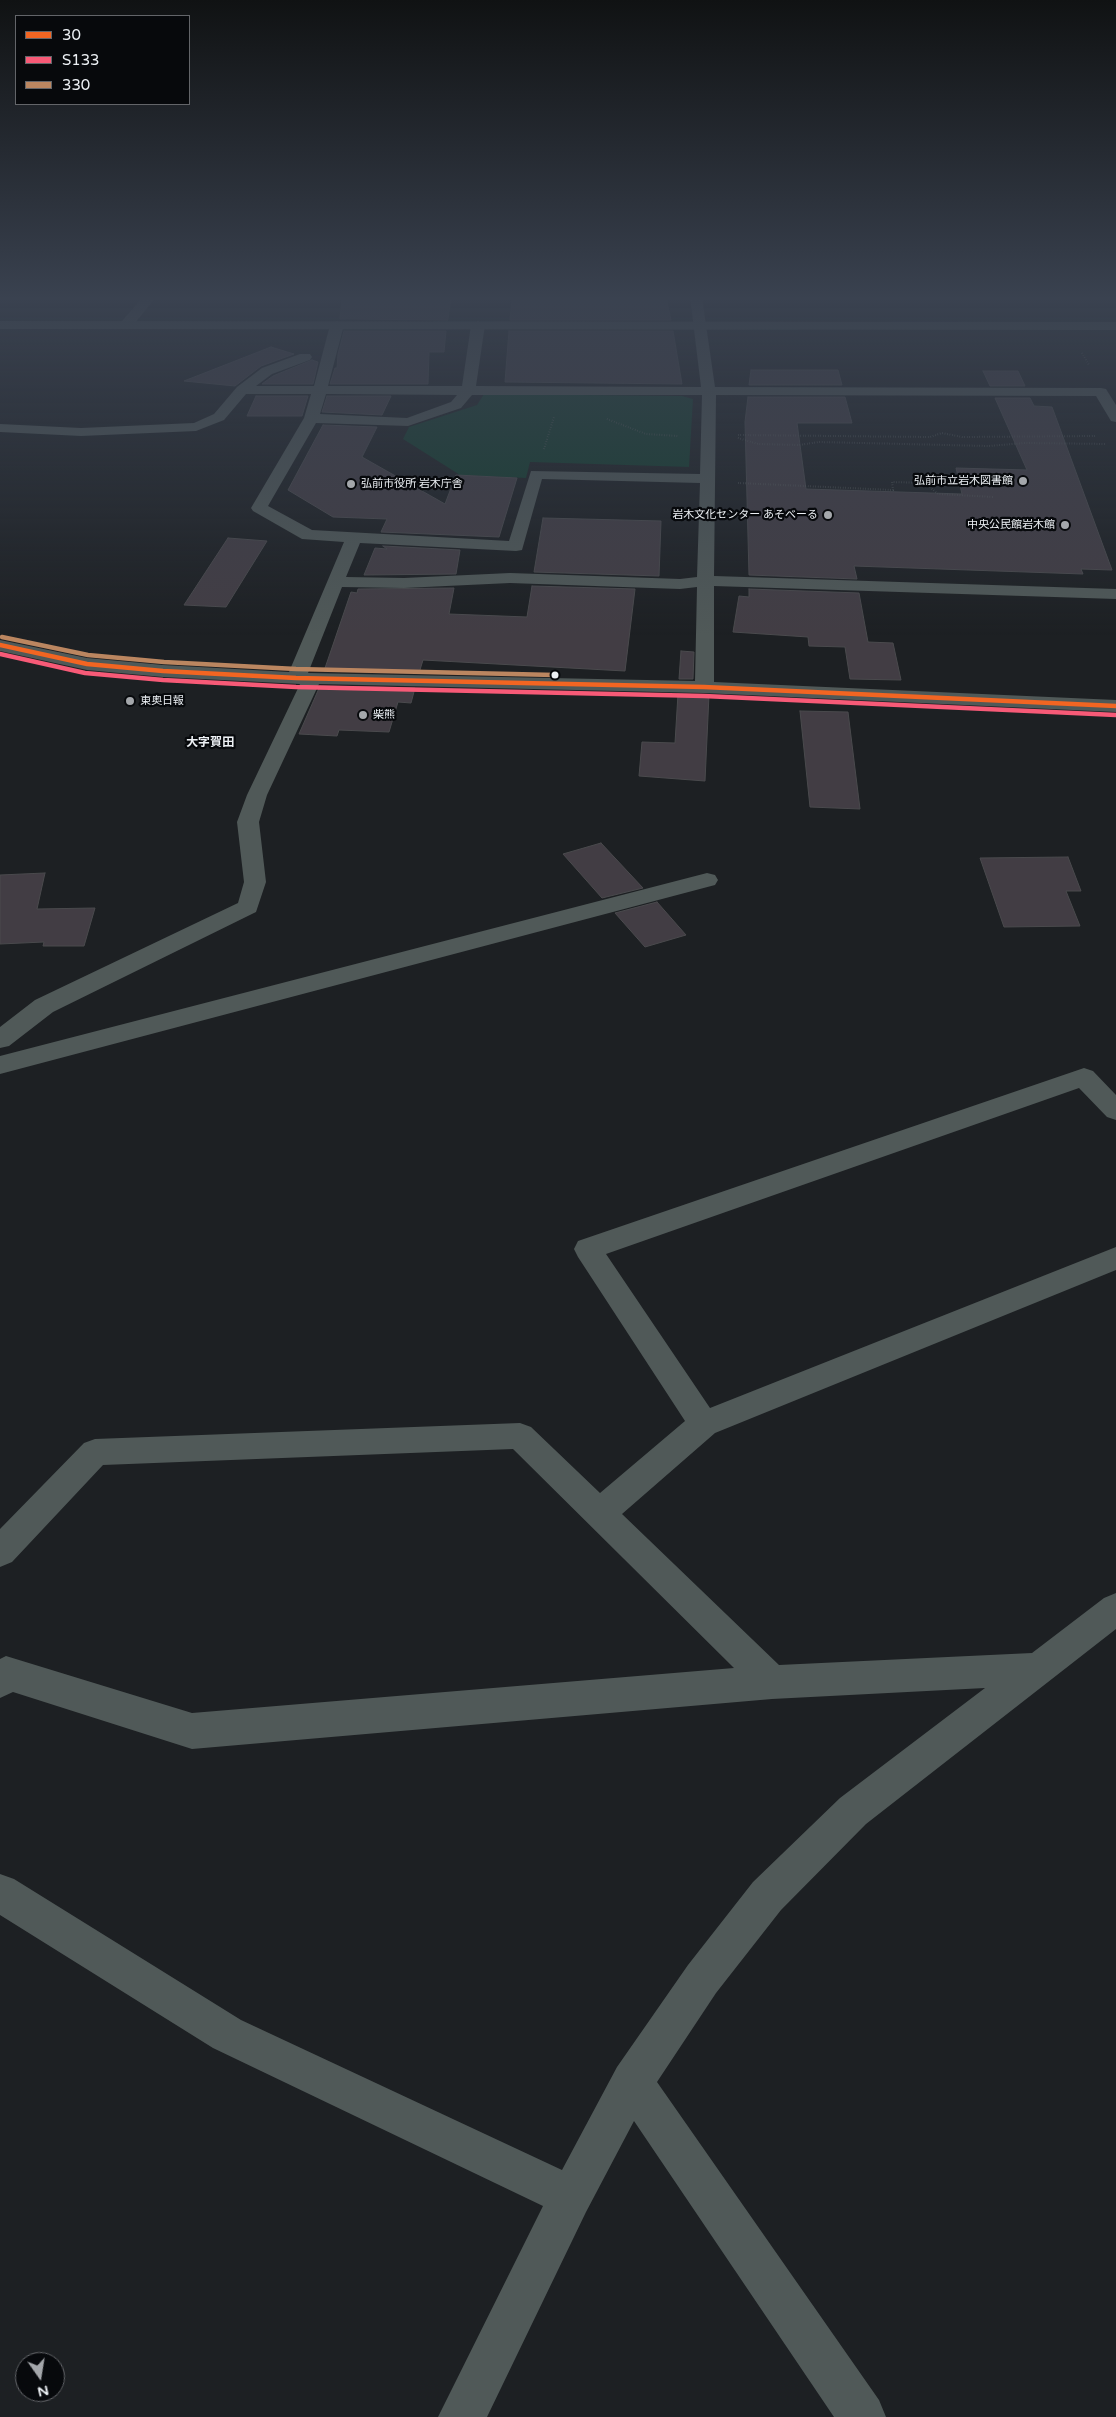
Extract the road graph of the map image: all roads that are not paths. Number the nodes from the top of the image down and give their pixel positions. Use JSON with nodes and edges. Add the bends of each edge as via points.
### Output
{"nodes":[{"id":1,"x":224,"y":410,"type":"edge"},
{"id":2,"x":313,"y":410,"type":"edge"},
{"id":3,"x":442,"y":410,"type":"edge"},
{"id":4,"x":709,"y":410,"type":"edge"},
{"id":5,"x":310,"y":418,"type":"junction"},
{"id":6,"x":0,"y":428,"type":"edge"},
{"id":7,"x":707,"y":480,"type":"junction"},
{"id":8,"x":354,"y":538,"type":"junction"},
{"id":9,"x":706,"y":581,"type":"junction"},
{"id":10,"x":338,"y":582,"type":"junction"},
{"id":11,"x":1116,"y":594,"type":"edge"},
{"id":12,"x":0,"y":645,"type":"edge"},
{"id":13,"x":304,"y":678,"type":"junction"},
{"id":14,"x":704,"y":687,"type":"junction"},
{"id":15,"x":1116,"y":706,"type":"edge"},
{"id":16,"x":707,"y":880,"type":"dead end"},
{"id":17,"x":0,"y":1040,"type":"edge"},
{"id":18,"x":0,"y":1064,"type":"edge"},
{"id":19,"x":1116,"y":1111,"type":"edge"},
{"id":20,"x":1116,"y":1258,"type":"edge"},
{"id":21,"x":704,"y":1424,"type":"junction"},
{"id":22,"x":600,"y":1513,"type":"junction"},
{"id":23,"x":0,"y":1552,"type":"edge"},
{"id":24,"x":1116,"y":1609,"type":"edge"},
{"id":25,"x":1036,"y":1669,"type":"junction"},
{"id":26,"x":2,"y":1670,"type":"edge"},
{"id":27,"x":772,"y":1682,"type":"junction"},
{"id":28,"x":0,"y":1893,"type":"edge"},
{"id":29,"x":632,"y":2082,"type":"junction"},
{"id":30,"x":571,"y":2197,"type":"junction"},
{"id":31,"x":462,"y":2417,"type":"edge"},
{"id":32,"x":862,"y":2417,"type":"edge"}],
"edges":[{"from":1,"to":6,"type":"street","via":[[196,427],[81,432]]},
{"from":2,"to":5,"type":"street"},
{"from":3,"to":5,"type":"street","via":[[408,422]]},
{"from":4,"to":7,"type":"street"},
{"from":5,"to":8,"type":"street","via":[[259,508],[308,535]]},
{"from":7,"to":8,"type":"street","via":[[536,474],[516,546]]},
{"from":7,"to":9,"type":"street"},
{"from":8,"to":10,"type":"street"},
{"from":9,"to":10,"type":"street","via":[[680,584],[510,578],[404,584]]},
{"from":9,"to":11,"type":"street"},
{"from":9,"to":14,"type":"street"},
{"from":10,"to":13,"type":"street"},
{"from":12,"to":13,"type":"street","via":[[87,664]]},
{"from":13,"to":14,"type":"street"},
{"from":13,"to":17,"type":"street","via":[[248,822],[255,882],[248,907],[44,1006]]},
{"from":14,"to":15,"type":"street"},
{"from":16,"to":18,"type":"street"},
{"from":19,"to":21,"type":"street","via":[[1084,1077],[588,1249]]},
{"from":20,"to":21,"type":"street"},
{"from":21,"to":22,"type":"street"},
{"from":22,"to":23,"type":"street","via":[[520,1436],[95,1452]]},
{"from":22,"to":27,"type":"street"},
{"from":24,"to":25,"type":"street"},
{"from":25,"to":27,"type":"street"},
{"from":25,"to":29,"type":"street","via":[[853,1811],[767,1896],[702,1979]]},
{"from":26,"to":27,"type":"street","via":[[192,1731]]},
{"from":28,"to":30,"type":"street","via":[[227,2034]]},
{"from":29,"to":30,"type":"street"},
{"from":29,"to":32,"type":"street"},
{"from":30,"to":31,"type":"street"}]}
